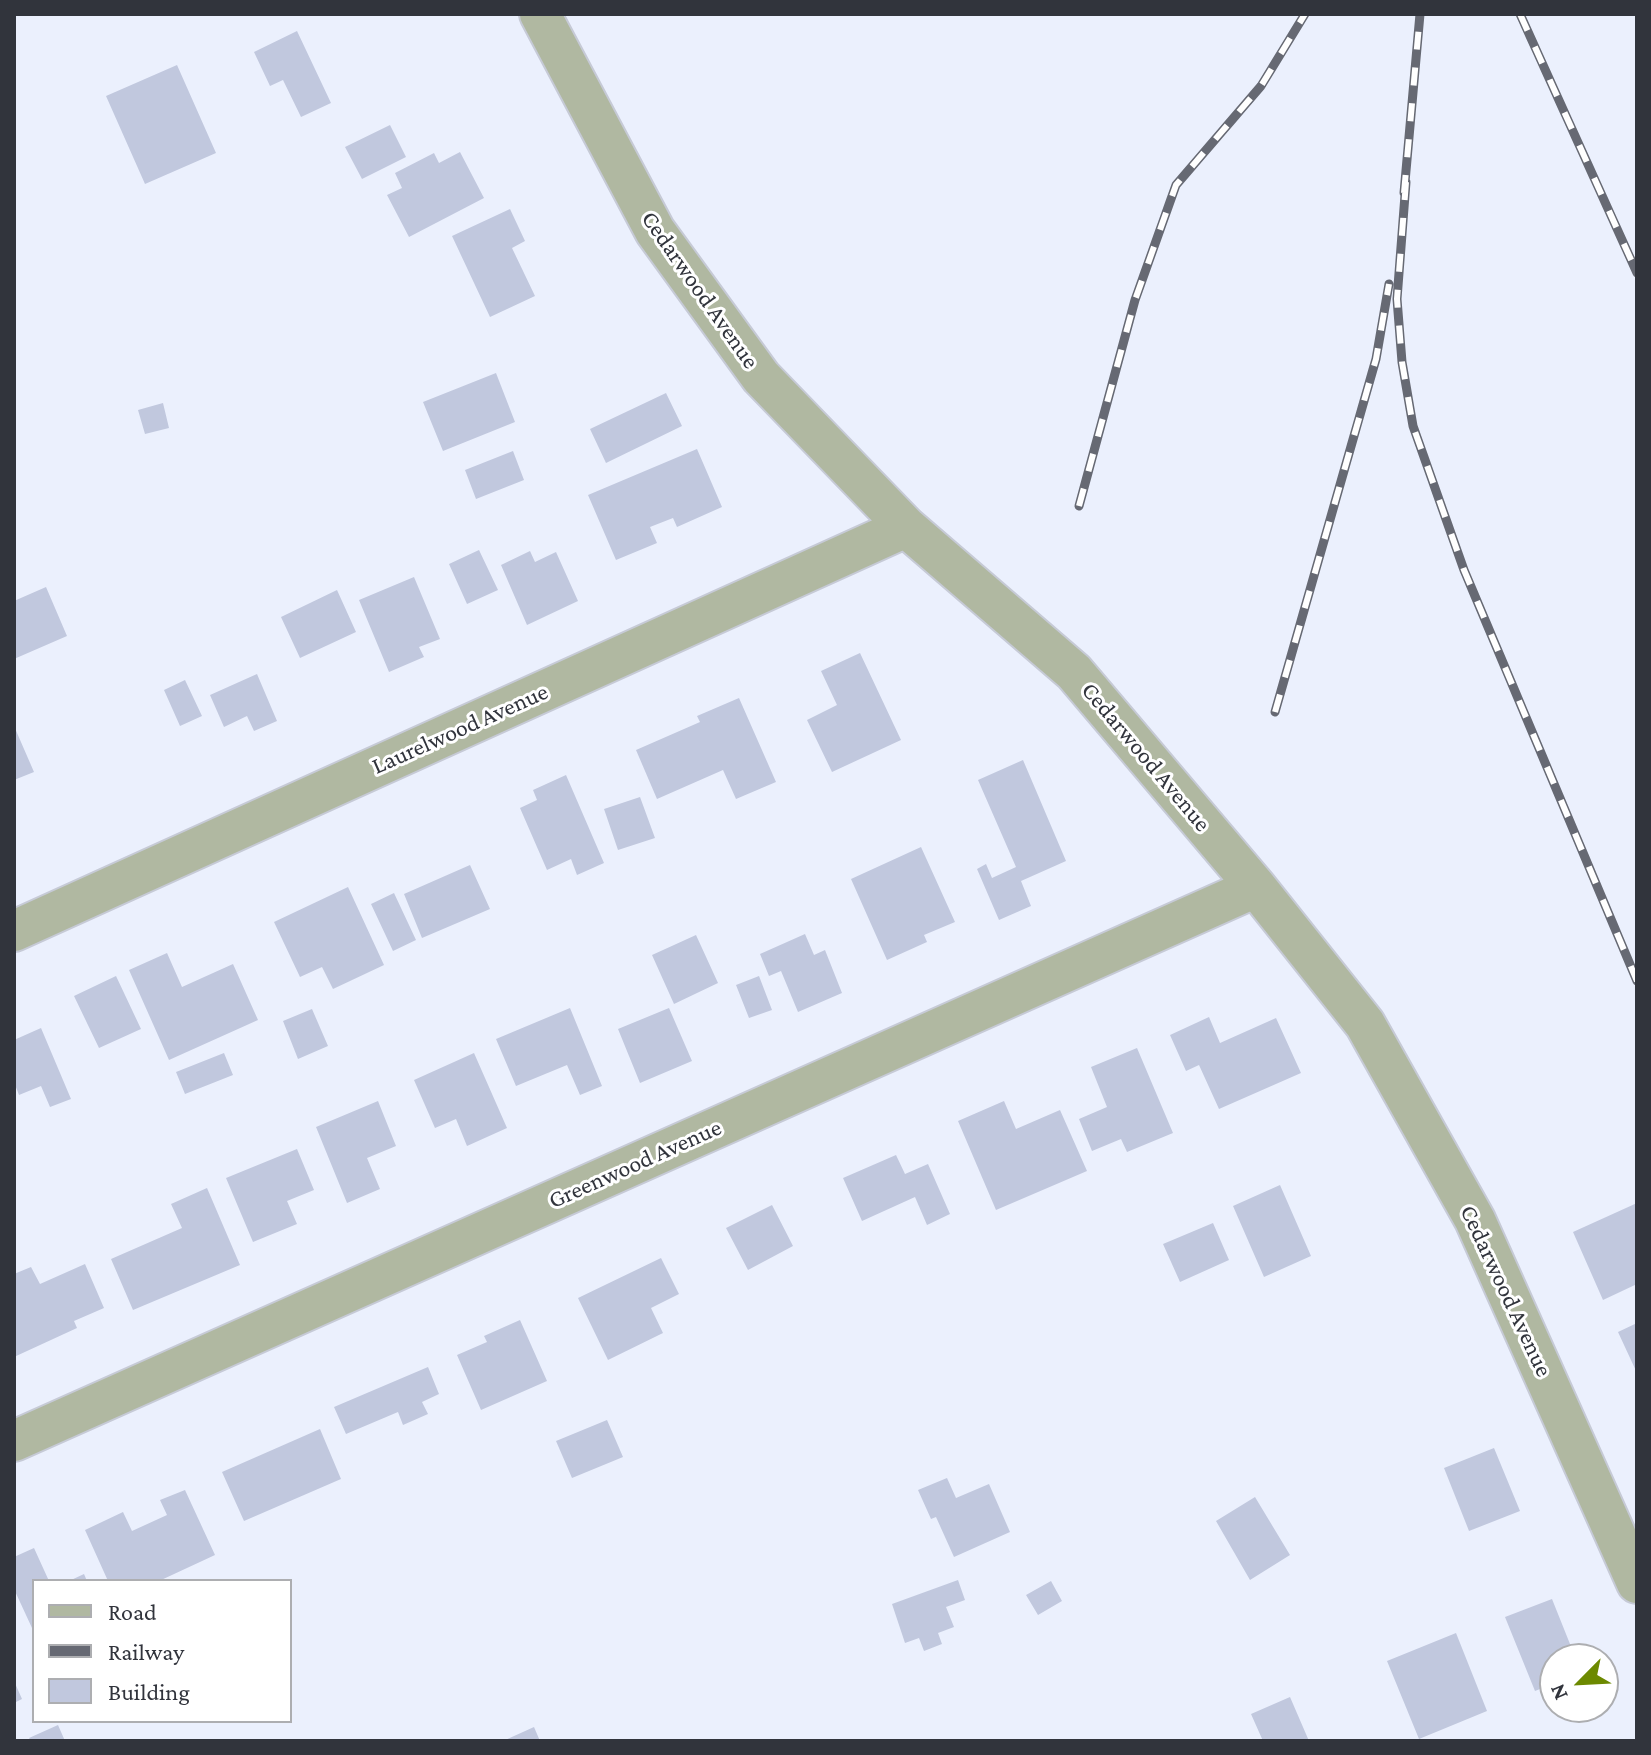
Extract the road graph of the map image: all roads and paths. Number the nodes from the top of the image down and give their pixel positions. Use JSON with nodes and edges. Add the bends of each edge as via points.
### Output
{"nodes":[{"id":1,"x":540,"y":14,"type":"edge"},
{"id":2,"x":906,"y":527,"type":"junction"},
{"id":3,"x":1256,"y":887,"type":"junction"},
{"id":4,"x":14,"y":931,"type":"edge"},
{"id":5,"x":14,"y":1441,"type":"edge"},
{"id":6,"x":1637,"y":1583,"type":"edge"}],
"edges":[{"from":1,"to":2,"type":"street","name":"Cedarwood Avenue","via":[[655,231],[761,377]]},
{"from":2,"to":3,"type":"street","name":"Cedarwood Avenue","via":[[1074,672]]},
{"from":2,"to":4,"type":"street","name":"Laurelwood Avenue"},
{"from":3,"to":5,"type":"street","name":"Greenwood Avenue"},
{"from":3,"to":6,"type":"street","name":"Cedarwood Avenue","via":[[1365,1024],[1475,1220]]}]}
